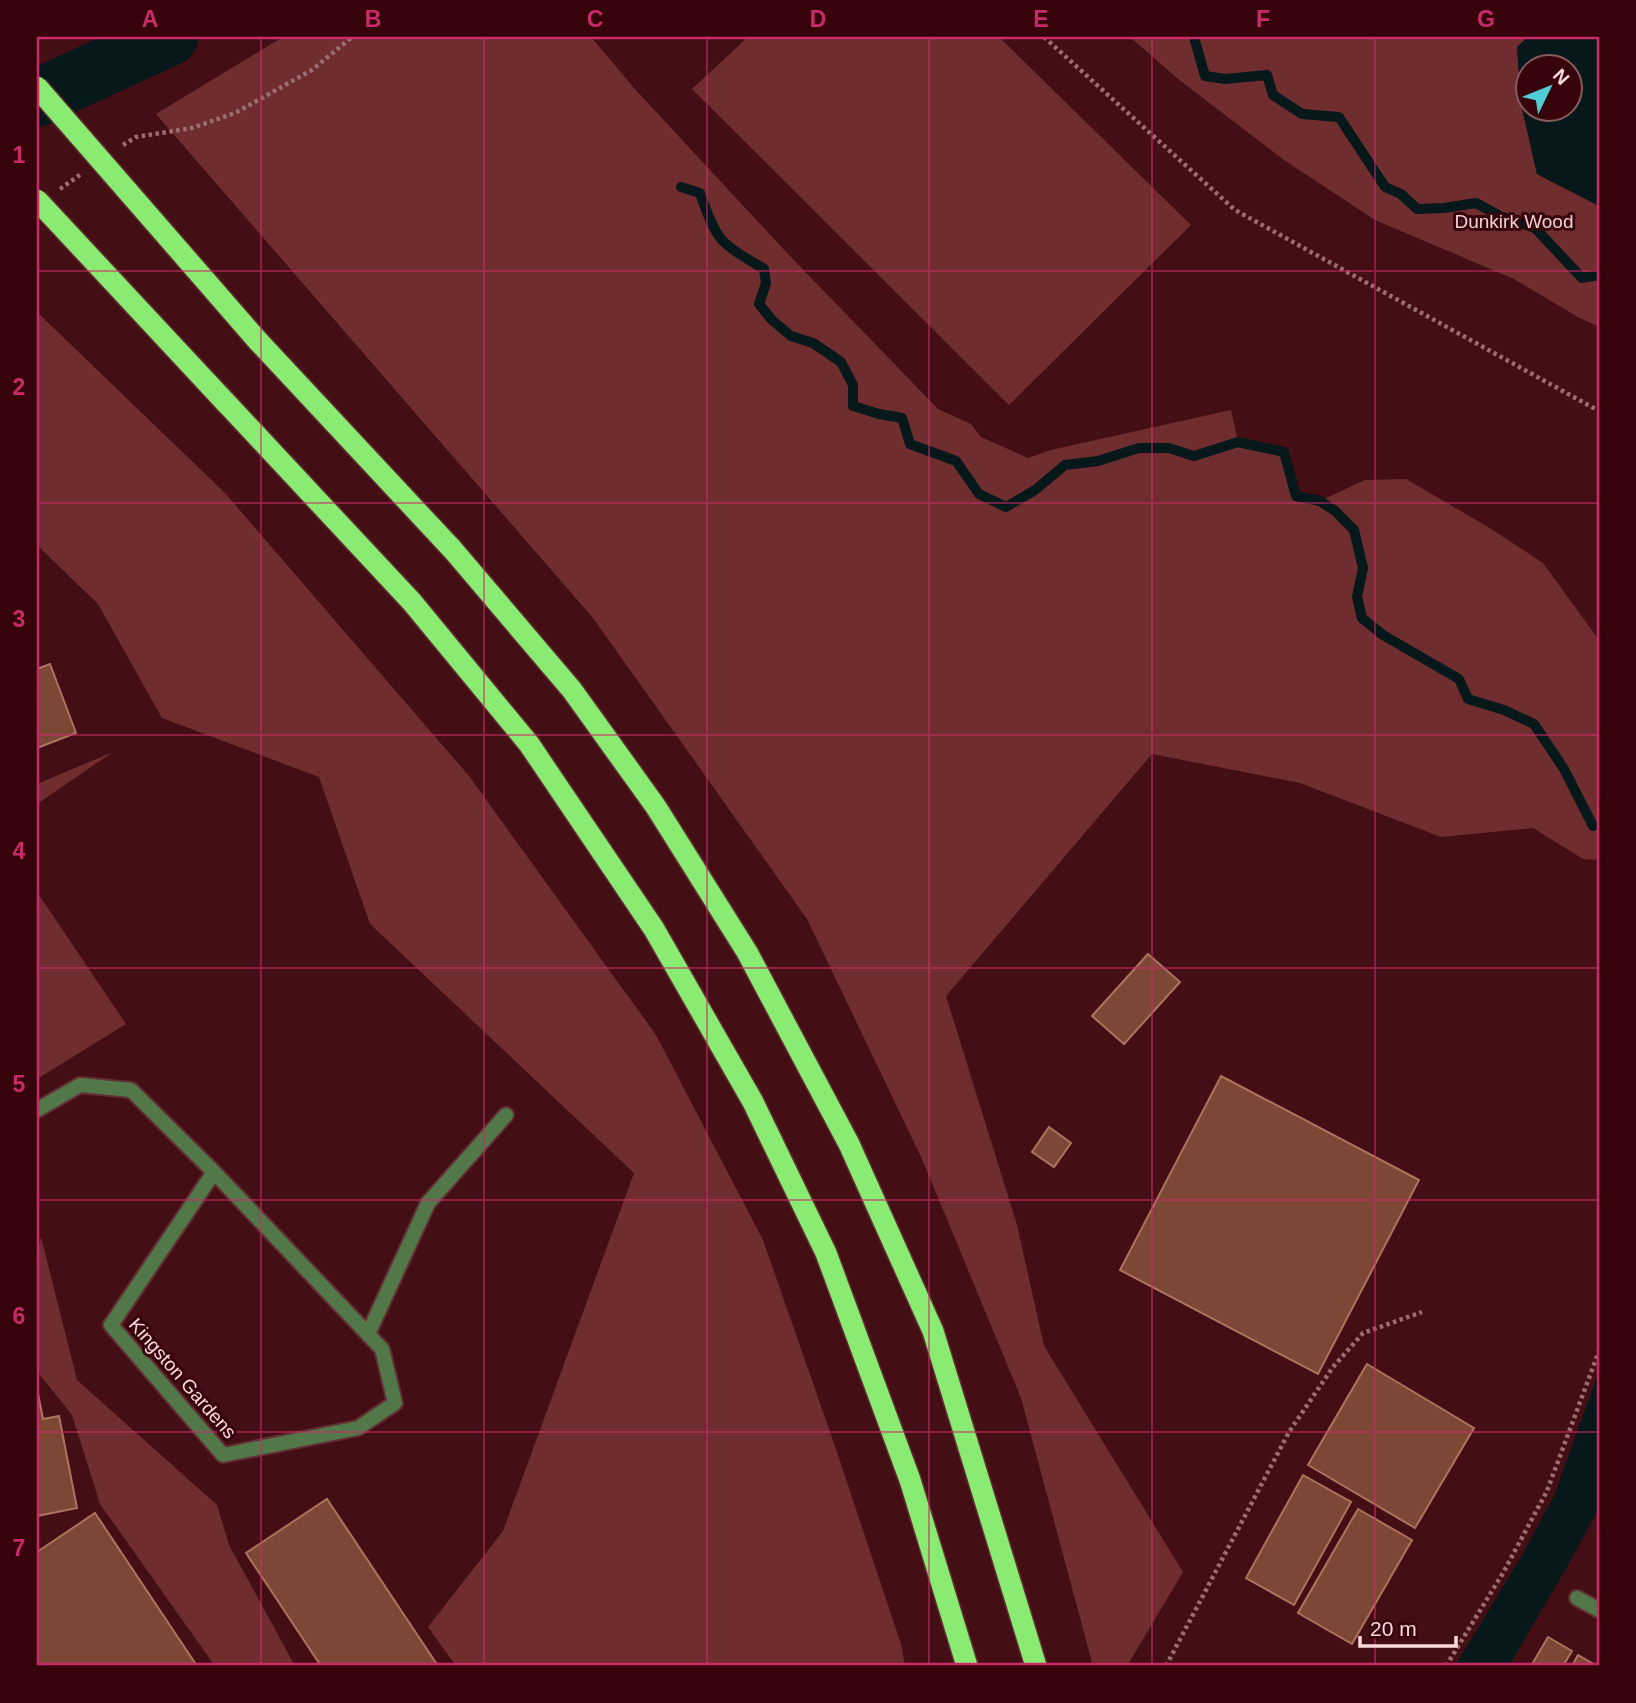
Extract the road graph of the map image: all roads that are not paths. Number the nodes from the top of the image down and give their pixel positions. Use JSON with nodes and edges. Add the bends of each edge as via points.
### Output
{"nodes":[{"id":1,"x":37,"y":86,"type":"edge"},
{"id":2,"x":37,"y":104,"type":"edge"},
{"id":3,"x":37,"y":200,"type":"edge"},
{"id":4,"x":37,"y":214,"type":"edge"},
{"id":5,"x":258,"y":341,"type":"junction"},
{"id":6,"x":228,"y":405,"type":"junction"},
{"id":7,"x":37,"y":1110,"type":"edge"},
{"id":8,"x":506,"y":1115,"type":"dead end"},
{"id":9,"x":214,"y":1172,"type":"junction"},
{"id":10,"x":368,"y":1334,"type":"junction"},
{"id":11,"x":1577,"y":1598,"type":"dead end"},
{"id":12,"x":1599,"y":1610,"type":"edge"},
{"id":13,"x":967,"y":1666,"type":"edge"},
{"id":14,"x":1036,"y":1666,"type":"edge"}],
"edges":[{"from":1,"to":5,"type":"highway","bridge":true},
{"from":2,"to":5,"type":"highway","bridge":true},
{"from":3,"to":6,"type":"highway","bridge":true},
{"from":4,"to":6,"type":"highway","bridge":true},
{"from":5,"to":14,"type":"highway","via":[[453,550],[572,690],[656,807],[747,952],[849,1144],[933,1331]]},
{"from":6,"to":13,"type":"highway","via":[[412,601],[520,734],[654,929],[753,1102],[825,1253],[910,1480]]},
{"from":7,"to":9,"type":"street","name":"Kingston Gardens","via":[[80,1086],[131,1090]]},
{"from":8,"to":10,"type":"street","via":[[428,1203]]},
{"from":9,"to":10,"type":"street","name":"Kingston Gardens"},
{"from":9,"to":10,"type":"street","name":"Kingston Gardens","via":[[111,1325],[223,1455],[358,1428],[395,1403],[382,1349]]},
{"from":11,"to":12,"type":"street"}]}
